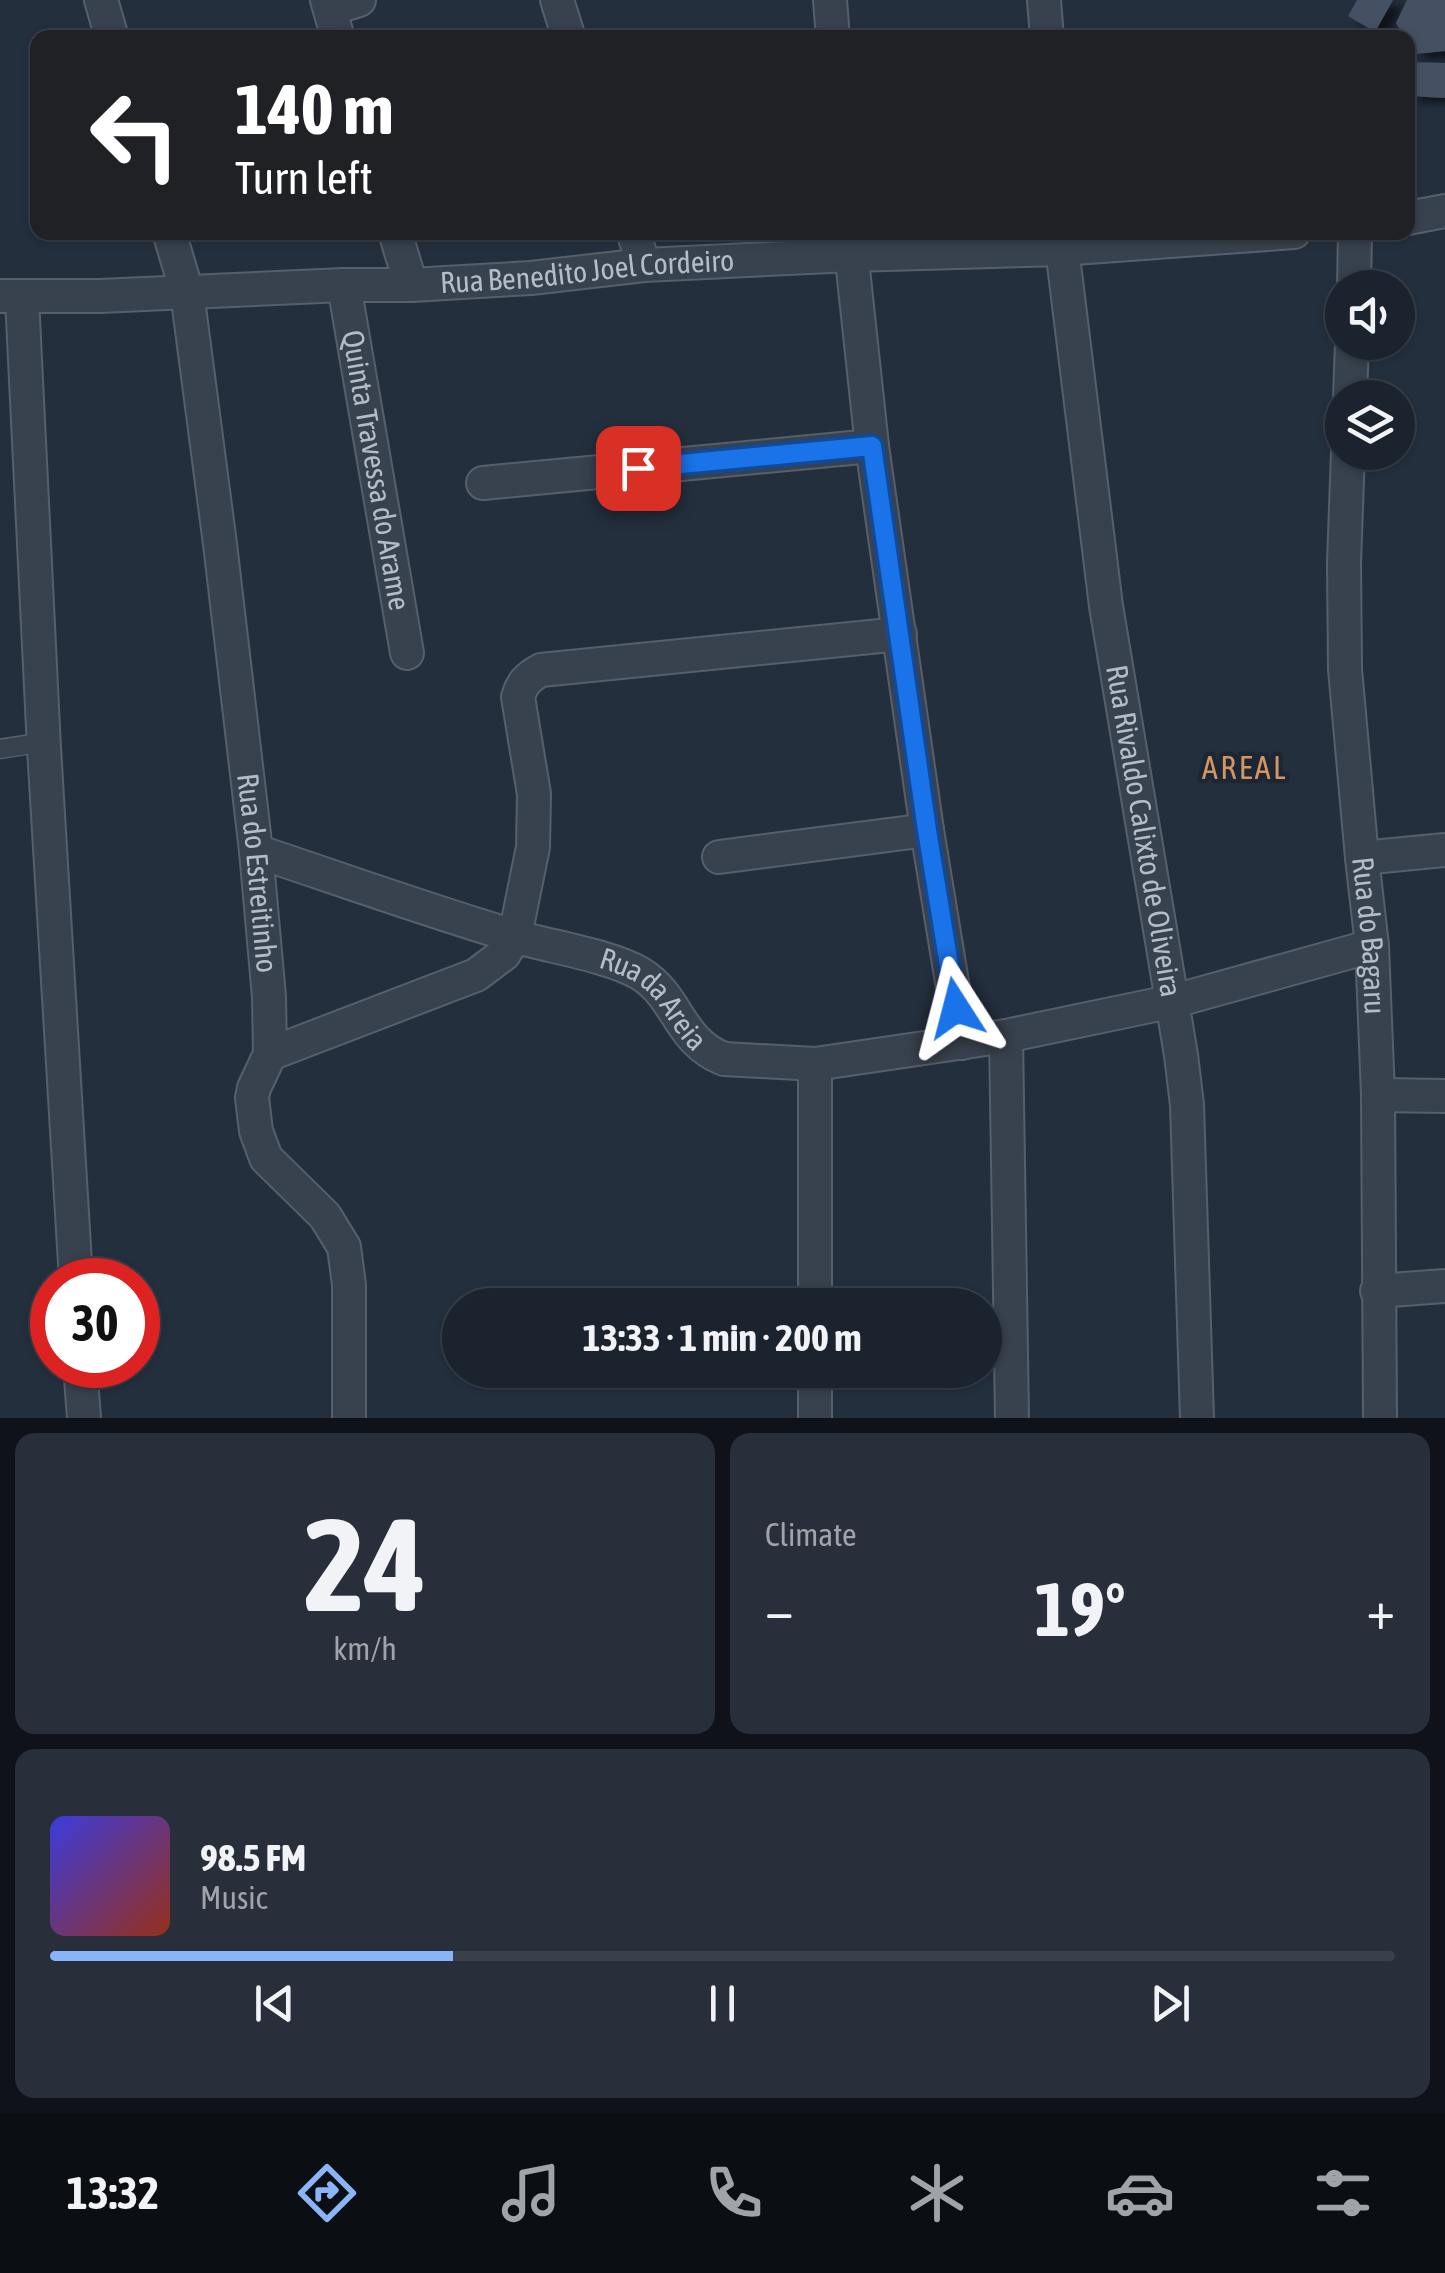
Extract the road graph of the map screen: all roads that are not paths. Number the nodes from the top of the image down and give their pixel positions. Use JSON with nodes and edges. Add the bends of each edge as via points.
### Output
{"nodes":[{"id":1,"x":101,"y":0,"type":"edge"},
{"id":2,"x":557,"y":0,"type":"edge"},
{"id":3,"x":830,"y":0,"type":"edge"},
{"id":4,"x":1044,"y":0,"type":"edge"},
{"id":5,"x":110,"y":30,"type":"edge"},
{"id":6,"x":566,"y":30,"type":"edge"},
{"id":7,"x":832,"y":30,"type":"edge"},
{"id":8,"x":1046,"y":30,"type":"edge"},
{"id":9,"x":1445,"y":211,"type":"edge"},
{"id":10,"x":1415,"y":217,"type":"edge"},
{"id":11,"x":172,"y":240,"type":"edge"},
{"id":12,"x":397,"y":240,"type":"edge"},
{"id":13,"x":636,"y":240,"type":"edge"},
{"id":14,"x":1060,"y":240,"type":"edge"},
{"id":15,"x":1356,"y":240,"type":"edge"},
{"id":16,"x":850,"y":244,"type":"edge"},
{"id":17,"x":644,"y":265,"type":"junction"},
{"id":18,"x":1355,"y":270,"type":"edge"},
{"id":19,"x":411,"y":285,"type":"junction"},
{"id":20,"x":344,"y":286,"type":"junction"},
{"id":21,"x":187,"y":292,"type":"junction"},
{"id":22,"x":11,"y":297,"type":"edge"},
{"id":23,"x":872,"y":446,"type":"junction"},
{"id":24,"x":1347,"y":470,"type":"edge"},
{"id":25,"x":483,"y":483,"type":"dead end"},
{"id":26,"x":900,"y":634,"type":"junction"},
{"id":27,"x":407,"y":653,"type":"dead end"},
{"id":28,"x":44,"y":742,"type":"junction"},
{"id":29,"x":0,"y":749,"type":"edge"},
{"id":30,"x":927,"y":830,"type":"junction"},
{"id":31,"x":1445,"y":850,"type":"edge"},
{"id":32,"x":256,"y":851,"type":"junction"},
{"id":33,"x":720,"y":857,"type":"dead end"},
{"id":34,"x":1362,"y":858,"type":"junction"},
{"id":35,"x":515,"y":936,"type":"junction"},
{"id":36,"x":1372,"y":946,"type":"junction"},
{"id":37,"x":1174,"y":1001,"type":"junction"},
{"id":38,"x":1006,"y":1036,"type":"junction"},
{"id":39,"x":962,"y":1043,"type":"junction"},
{"id":40,"x":270,"y":1054,"type":"junction"},
{"id":41,"x":815,"y":1064,"type":"junction"},
{"id":42,"x":1378,"y":1096,"type":"junction"},
{"id":43,"x":1445,"y":1096,"type":"edge"},
{"id":44,"x":75,"y":1258,"type":"edge"},
{"id":45,"x":1445,"y":1286,"type":"edge"},
{"id":46,"x":815,"y":1288,"type":"edge"},
{"id":47,"x":1377,"y":1291,"type":"junction"},
{"id":48,"x":82,"y":1388,"type":"edge"},
{"id":49,"x":815,"y":1388,"type":"edge"},
{"id":50,"x":84,"y":1418,"type":"edge"},
{"id":51,"x":349,"y":1418,"type":"edge"},
{"id":52,"x":815,"y":1418,"type":"edge"},
{"id":53,"x":1012,"y":1418,"type":"edge"},
{"id":54,"x":1198,"y":1418,"type":"edge"},
{"id":55,"x":1380,"y":1418,"type":"edge"}],
"edges":[{"from":1,"to":5,"type":"street"},
{"from":2,"to":6,"type":"street"},
{"from":3,"to":7,"type":"street"},
{"from":4,"to":8,"type":"street"},
{"from":9,"to":10,"type":"street"},
{"from":11,"to":21,"type":"street","name":"Rua do Estreitinho"},
{"from":12,"to":19,"type":"street"},
{"from":13,"to":17,"type":"street"},
{"from":14,"to":16,"type":"street","name":"Rua Benedito Joel Cordeiro"},
{"from":14,"to":37,"type":"street","name":"Rua Rivaldo Calixto de Oliveira","via":[[1106,606]]},
{"from":15,"to":18,"type":"street"},
{"from":16,"to":17,"type":"street","name":"Rua Benedito Joel Cordeiro"},
{"from":16,"to":23,"type":"street"},
{"from":17,"to":19,"type":"street","name":"Rua Benedito Joel Cordeiro"},
{"from":19,"to":20,"type":"street","name":"Rua Benedito Joel Cordeiro"},
{"from":20,"to":21,"type":"street","name":"Rua Benedito Joel Cordeiro"},
{"from":20,"to":27,"type":"street","name":"Quinta Travessa do Arame"},
{"from":21,"to":22,"type":"street","name":"Rua Benedito Joel Cordeiro"},
{"from":21,"to":32,"type":"street","name":"Rua do Estreitinho"},
{"from":22,"to":28,"type":"street"},
{"from":23,"to":25,"type":"street"},
{"from":23,"to":26,"type":"street"},
{"from":24,"to":34,"type":"street","name":"Rua do Bagaru","via":[[1345,669]]},
{"from":26,"to":30,"type":"street"},
{"from":26,"to":35,"type":"street","via":[[530,676],[518,698],[534,794],[533,847]]},
{"from":28,"to":29,"type":"lane"},
{"from":28,"to":44,"type":"street"},
{"from":30,"to":33,"type":"street"},
{"from":30,"to":39,"type":"street"},
{"from":31,"to":34,"type":"street"},
{"from":32,"to":35,"type":"street","name":"Rua da Areia"},
{"from":32,"to":40,"type":"street","name":"Rua do Estreitinho"},
{"from":34,"to":36,"type":"street","name":"Rua do Bagaru"},
{"from":35,"to":40,"type":"street","via":[[476,975]]},
{"from":35,"to":41,"type":"street","name":"Rua da Areia","via":[[641,974],[711,1054]]},
{"from":36,"to":37,"type":"street","name":"Rua da Areia"},
{"from":36,"to":42,"type":"street","name":"Rua do Bagaru"},
{"from":37,"to":38,"type":"street","name":"Rua da Areia"},
{"from":37,"to":54,"type":"street","name":"Rua Rivaldo Calixto de Oliveira","via":[[1187,1104]]},
{"from":38,"to":39,"type":"street","name":"Rua da Areia"},
{"from":38,"to":53,"type":"street"},
{"from":39,"to":41,"type":"street","name":"Rua da Areia"},
{"from":40,"to":51,"type":"street","name":"Rua do Estreitinho","via":[[252,1098],[260,1145],[325,1216],[348,1265]]},
{"from":41,"to":46,"type":"street"},
{"from":42,"to":43,"type":"street"},
{"from":42,"to":47,"type":"street","name":"Rua do Bagaru"},
{"from":45,"to":47,"type":"street"},
{"from":47,"to":55,"type":"street","name":"Rua do Bagaru"},
{"from":48,"to":50,"type":"street"},
{"from":49,"to":52,"type":"street"}]}
